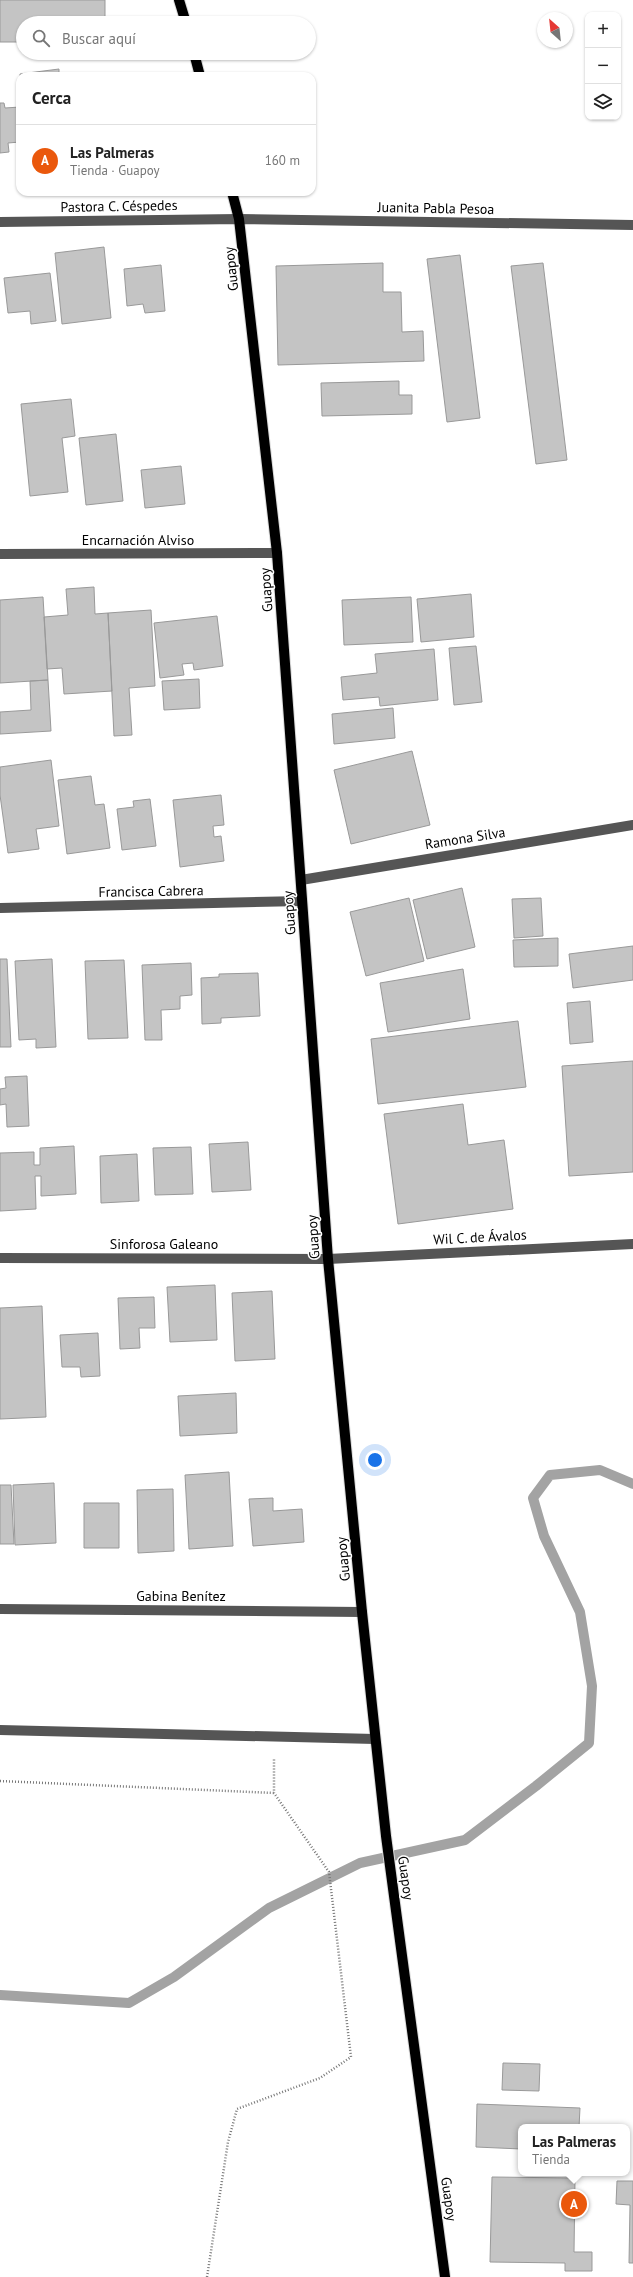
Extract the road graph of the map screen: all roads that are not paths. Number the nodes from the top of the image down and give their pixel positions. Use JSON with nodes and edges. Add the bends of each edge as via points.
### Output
{"nodes":[{"id":1,"x":179,"y":0,"type":"edge"},
{"id":2,"x":184,"y":16,"type":"edge"},
{"id":3,"x":196,"y":60,"type":"edge"},
{"id":4,"x":199,"y":72,"type":"edge"},
{"id":5,"x":233,"y":196,"type":"edge"},
{"id":6,"x":239,"y":219,"type":"junction"},
{"id":7,"x":0,"y":222,"type":"edge"},
{"id":8,"x":633,"y":225,"type":"edge"},
{"id":9,"x":277,"y":553,"type":"junction"},
{"id":10,"x":0,"y":554,"type":"edge"},
{"id":11,"x":633,"y":825,"type":"edge"},
{"id":12,"x":301,"y":880,"type":"junction"},
{"id":13,"x":302,"y":901,"type":"junction"},
{"id":14,"x":0,"y":908,"type":"edge"},
{"id":15,"x":633,"y":1244,"type":"edge"},
{"id":16,"x":0,"y":1258,"type":"edge"},
{"id":17,"x":328,"y":1259,"type":"junction"},
{"id":18,"x":0,"y":1609,"type":"edge"},
{"id":19,"x":362,"y":1612,"type":"junction"},
{"id":20,"x":0,"y":1730,"type":"edge"},
{"id":21,"x":375,"y":1739,"type":"junction"},
{"id":22,"x":445,"y":2277,"type":"edge"}],
"edges":[{"from":1,"to":2,"type":"main road"},
{"from":3,"to":4,"type":"main road"},
{"from":5,"to":6,"type":"main road","name":"Guapoy"},
{"from":6,"to":7,"type":"street","name":"Pastora C. Céspedes"},
{"from":6,"to":8,"type":"street","name":"Juanita Pabla Pesoa"},
{"from":6,"to":9,"type":"main road","name":"Guapoy"},
{"from":9,"to":10,"type":"street","name":"Encarnación Alviso"},
{"from":9,"to":12,"type":"main road","name":"Guapoy"},
{"from":11,"to":12,"type":"street","name":"Ramona Silva"},
{"from":12,"to":13,"type":"main road","name":"Guapoy"},
{"from":13,"to":14,"type":"street","name":"Francisca Cabrera"},
{"from":13,"to":17,"type":"main road","name":"Guapoy"},
{"from":15,"to":17,"type":"street","name":"Wil C. de Ávalos"},
{"from":16,"to":17,"type":"street","name":"Sinforosa Galeano"},
{"from":17,"to":19,"type":"main road","name":"Guapoy"},
{"from":18,"to":19,"type":"street","name":"Gabina Benítez"},
{"from":19,"to":21,"type":"main road","name":"Guapoy"},
{"from":20,"to":21,"type":"street"},
{"from":21,"to":22,"type":"main road","name":"Guapoy"}]}
